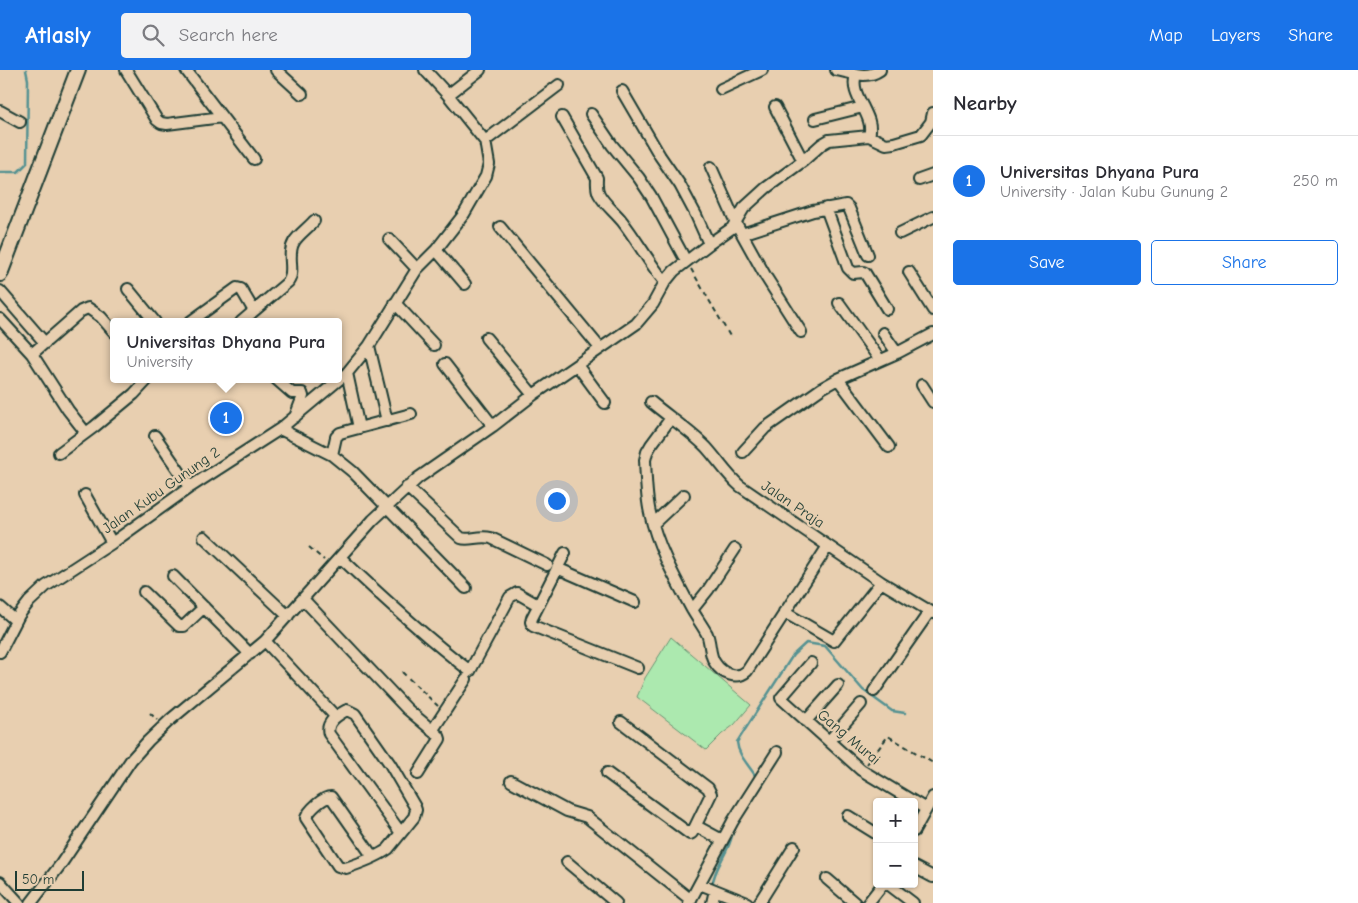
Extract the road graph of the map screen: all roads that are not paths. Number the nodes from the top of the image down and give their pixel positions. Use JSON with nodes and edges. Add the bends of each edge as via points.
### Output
{"nodes":[{"id":1,"x":78,"y":70,"type":"edge"},
{"id":2,"x":126,"y":70,"type":"edge"},
{"id":3,"x":186,"y":70,"type":"edge"},
{"id":4,"x":276,"y":70,"type":"edge"},
{"id":5,"x":425,"y":70,"type":"edge"},
{"id":6,"x":480,"y":70,"type":"edge"},
{"id":7,"x":762,"y":70,"type":"edge"},
{"id":8,"x":836,"y":70,"type":"edge"},
{"id":9,"x":880,"y":70,"type":"edge"},
{"id":10,"x":856,"y":75,"type":"junction"},
{"id":11,"x":559,"y":85,"type":"dead end"},
{"id":12,"x":721,"y":89,"type":"dead end"},
{"id":13,"x":622,"y":91,"type":"dead end"},
{"id":14,"x":302,"y":94,"type":"dead end"},
{"id":15,"x":448,"y":95,"type":"junction"},
{"id":16,"x":863,"y":106,"type":"junction"},
{"id":17,"x":775,"y":107,"type":"dead end"},
{"id":18,"x":0,"y":112,"type":"edge"},
{"id":19,"x":591,"y":114,"type":"dead end"},
{"id":20,"x":562,"y":117,"type":"dead end"},
{"id":21,"x":222,"y":118,"type":"junction"},
{"id":22,"x":815,"y":119,"type":"dead end"},
{"id":23,"x":932,"y":121,"type":"edge"},
{"id":24,"x":20,"y":122,"type":"dead end"},
{"id":25,"x":869,"y":136,"type":"junction"},
{"id":26,"x":485,"y":142,"type":"junction"},
{"id":27,"x":254,"y":160,"type":"dead end"},
{"id":28,"x":803,"y":161,"type":"junction"},
{"id":29,"x":711,"y":167,"type":"dead end"},
{"id":30,"x":933,"y":175,"type":"edge"},
{"id":31,"x":919,"y":180,"type":"dead end"},
{"id":32,"x":826,"y":208,"type":"junction"},
{"id":33,"x":933,"y":216,"type":"edge"},
{"id":34,"x":314,"y":221,"type":"dead end"},
{"id":35,"x":736,"y":223,"type":"junction"},
{"id":36,"x":500,"y":227,"type":"dead end"},
{"id":37,"x":900,"y":233,"type":"dead end"},
{"id":38,"x":742,"y":234,"type":"junction"},
{"id":39,"x":389,"y":239,"type":"dead end"},
{"id":40,"x":709,"y":244,"type":"junction"},
{"id":41,"x":436,"y":250,"type":"junction"},
{"id":42,"x":868,"y":255,"type":"dead end"},
{"id":43,"x":686,"y":261,"type":"junction"},
{"id":44,"x":418,"y":269,"type":"junction"},
{"id":45,"x":909,"y":272,"type":"dead end"},
{"id":46,"x":0,"y":274,"type":"edge"},
{"id":47,"x":665,"y":282,"type":"junction"},
{"id":48,"x":465,"y":284,"type":"dead end"},
{"id":49,"x":128,"y":289,"type":"dead end"},
{"id":50,"x":0,"y":291,"type":"edge"},
{"id":51,"x":395,"y":302,"type":"junction"},
{"id":52,"x":839,"y":303,"type":"dead end"},
{"id":53,"x":887,"y":309,"type":"dead end"},
{"id":54,"x":933,"y":310,"type":"edge"},
{"id":55,"x":254,"y":311,"type":"junction"},
{"id":56,"x":152,"y":318,"type":"edge"},
{"id":57,"x":196,"y":318,"type":"edge"},
{"id":58,"x":245,"y":318,"type":"edge"},
{"id":59,"x":0,"y":319,"type":"edge"},
{"id":60,"x":110,"y":328,"type":"edge"},
{"id":61,"x":801,"y":332,"type":"dead end"},
{"id":62,"x":883,"y":333,"type":"dead end"},
{"id":63,"x":933,"y":334,"type":"edge"},
{"id":64,"x":486,"y":338,"type":"dead end"},
{"id":65,"x":45,"y":343,"type":"junction"},
{"id":66,"x":368,"y":346,"type":"junction"},
{"id":67,"x":434,"y":346,"type":"dead end"},
{"id":68,"x":600,"y":348,"type":"junction"},
{"id":69,"x":897,"y":353,"type":"junction"},
{"id":70,"x":32,"y":354,"type":"junction"},
{"id":71,"x":880,"y":360,"type":"junction"},
{"id":72,"x":445,"y":364,"type":"dead end"},
{"id":73,"x":577,"y":365,"type":"junction"},
{"id":74,"x":347,"y":373,"type":"junction"},
{"id":75,"x":342,"y":377,"type":"edge"},
{"id":76,"x":838,"y":379,"type":"junction"},
{"id":77,"x":144,"y":383,"type":"edge"},
{"id":78,"x":281,"y":383,"type":"edge"},
{"id":79,"x":335,"y":383,"type":"edge"},
{"id":80,"x":922,"y":385,"type":"dead end"},
{"id":81,"x":533,"y":395,"type":"junction"},
{"id":82,"x":651,"y":402,"type":"dead end"},
{"id":83,"x":933,"y":402,"type":"edge"},
{"id":84,"x":605,"y":403,"type":"dead end"},
{"id":85,"x":411,"y":414,"type":"dead end"},
{"id":86,"x":294,"y":418,"type":"junction"},
{"id":87,"x":671,"y":418,"type":"junction"},
{"id":88,"x":386,"y":421,"type":"junction"},
{"id":89,"x":493,"y":426,"type":"junction"},
{"id":90,"x":359,"y":428,"type":"junction"},
{"id":91,"x":280,"y":429,"type":"junction"},
{"id":92,"x":86,"y":433,"type":"junction"},
{"id":93,"x":155,"y":436,"type":"dead end"},
{"id":94,"x":889,"y":447,"type":"dead end"},
{"id":95,"x":743,"y":452,"type":"dead end"},
{"id":96,"x":59,"y":453,"type":"dead end"},
{"id":97,"x":332,"y":455,"type":"junction"},
{"id":98,"x":190,"y":487,"type":"junction"},
{"id":99,"x":407,"y":487,"type":"junction"},
{"id":100,"x":85,"y":495,"type":"dead end"},
{"id":101,"x":684,"y":495,"type":"dead end"},
{"id":102,"x":386,"y":508,"type":"junction"},
{"id":103,"x":653,"y":524,"type":"junction"},
{"id":104,"x":204,"y":538,"type":"dead end"},
{"id":105,"x":112,"y":543,"type":"junction"},
{"id":106,"x":828,"y":546,"type":"junction"},
{"id":107,"x":735,"y":549,"type":"dead end"},
{"id":108,"x":565,"y":553,"type":"dead end"},
{"id":109,"x":340,"y":557,"type":"junction"},
{"id":110,"x":552,"y":567,"type":"junction"},
{"id":111,"x":173,"y":576,"type":"dead end"},
{"id":112,"x":881,"y":582,"type":"junction"},
{"id":113,"x":466,"y":588,"type":"dead end"},
{"id":114,"x":144,"y":592,"type":"dead end"},
{"id":115,"x":302,"y":599,"type":"junction"},
{"id":116,"x":635,"y":602,"type":"dead end"},
{"id":117,"x":538,"y":605,"type":"junction"},
{"id":118,"x":0,"y":607,"type":"edge"},
{"id":119,"x":204,"y":607,"type":"junction"},
{"id":120,"x":692,"y":610,"type":"junction"},
{"id":121,"x":784,"y":612,"type":"junction"},
{"id":122,"x":932,"y":612,"type":"edge"},
{"id":123,"x":288,"y":616,"type":"junction"},
{"id":124,"x":16,"y":621,"type":"junction"},
{"id":125,"x":265,"y":641,"type":"junction"},
{"id":126,"x":0,"y":652,"type":"edge"},
{"id":127,"x":250,"y":654,"type":"junction"},
{"id":128,"x":811,"y":663,"type":"dead end"},
{"id":129,"x":638,"y":668,"type":"dead end"},
{"id":130,"x":466,"y":679,"type":"dead end"},
{"id":131,"x":838,"y":685,"type":"dead end"},
{"id":132,"x":874,"y":691,"type":"dead end"},
{"id":133,"x":861,"y":704,"type":"dead end"},
{"id":134,"x":335,"y":716,"type":"junction"},
{"id":135,"x":806,"y":721,"type":"junction"},
{"id":136,"x":621,"y":722,"type":"dead end"},
{"id":137,"x":432,"y":732,"type":"junction"},
{"id":138,"x":829,"y":741,"type":"junction"},
{"id":139,"x":777,"y":752,"type":"dead end"},
{"id":140,"x":418,"y":774,"type":"dead end"},
{"id":141,"x":607,"y":774,"type":"dead end"},
{"id":142,"x":511,"y":781,"type":"dead end"},
{"id":143,"x":933,"y":797,"type":"edge"},
{"id":144,"x":926,"y":809,"type":"junction"},
{"id":145,"x":848,"y":816,"type":"dead end"},
{"id":146,"x":918,"y":824,"type":"edge"},
{"id":147,"x":696,"y":826,"type":"junction"},
{"id":148,"x":873,"y":832,"type":"edge"},
{"id":149,"x":401,"y":833,"type":"junction"},
{"id":150,"x":722,"y":840,"type":"junction"},
{"id":151,"x":794,"y":847,"type":"dead end"},
{"id":152,"x":373,"y":857,"type":"junction"},
{"id":153,"x":567,"y":862,"type":"dead end"},
{"id":154,"x":918,"y":869,"type":"edge"},
{"id":155,"x":933,"y":878,"type":"edge"},
{"id":156,"x":827,"y":879,"type":"dead end"},
{"id":157,"x":0,"y":882,"type":"edge"},
{"id":158,"x":700,"y":884,"type":"junction"},
{"id":159,"x":880,"y":888,"type":"edge"},
{"id":160,"x":893,"y":888,"type":"edge"},
{"id":161,"x":715,"y":890,"type":"junction"},
{"id":162,"x":690,"y":901,"type":"edge"},
{"id":163,"x":19,"y":903,"type":"edge"},
{"id":164,"x":31,"y":903,"type":"edge"},
{"id":165,"x":616,"y":903,"type":"edge"},
{"id":166,"x":712,"y":903,"type":"edge"},
{"id":167,"x":747,"y":903,"type":"edge"},
{"id":168,"x":760,"y":903,"type":"edge"},
{"id":169,"x":855,"y":903,"type":"edge"},
{"id":170,"x":868,"y":903,"type":"edge"},
{"id":171,"x":913,"y":903,"type":"edge"}],
"edges":[{"from":1,"to":46,"type":"main road"},
{"from":2,"to":21,"type":"street","via":[[161,123]]},
{"from":3,"to":21,"type":"street"},
{"from":4,"to":14,"type":"street"},
{"from":5,"to":15,"type":"street"},
{"from":6,"to":15,"type":"street"},
{"from":7,"to":12,"type":"street"},
{"from":8,"to":10,"type":"street"},
{"from":9,"to":10,"type":"street","via":[[874,74]]},
{"from":10,"to":16,"type":"street","via":[[854,85]]},
{"from":11,"to":26,"type":"street"},
{"from":13,"to":40,"type":"street","via":[[680,185]]},
{"from":15,"to":26,"type":"street"},
{"from":16,"to":22,"type":"street"},
{"from":16,"to":25,"type":"street"},
{"from":17,"to":28,"type":"street"},
{"from":18,"to":24,"type":"street"},
{"from":19,"to":43,"type":"street","via":[[651,196]]},
{"from":20,"to":47,"type":"street","via":[[597,178],[599,194]]},
{"from":21,"to":27,"type":"street"},
{"from":23,"to":25,"type":"street","via":[[920,135],[894,143],[886,144]]},
{"from":25,"to":28,"type":"street","via":[[829,140]]},
{"from":26,"to":41,"type":"street","name":"Jalan Kubu Gunung 2","via":[[489,164],[486,176],[464,214]]},
{"from":28,"to":35,"type":"street","via":[[744,208]]},
{"from":29,"to":35,"type":"street"},
{"from":30,"to":31,"type":"street"},
{"from":32,"to":38,"type":"street"},
{"from":32,"to":42,"type":"street","via":[[848,206]]},
{"from":32,"to":53,"type":"street","via":[[848,268],[853,273],[865,273]]},
{"from":33,"to":37,"type":"street"},
{"from":34,"to":55,"type":"street","via":[[294,242],[292,274],[288,282]]},
{"from":35,"to":38,"type":"street"},
{"from":35,"to":40,"type":"street"},
{"from":36,"to":68,"type":"street"},
{"from":38,"to":61,"type":"street"},
{"from":39,"to":44,"type":"street"},
{"from":40,"to":43,"type":"street"},
{"from":41,"to":44,"type":"street","name":"Jalan Kubu Gunung 2"},
{"from":41,"to":48,"type":"street"},
{"from":43,"to":47,"type":"street"},
{"from":44,"to":51,"type":"street","name":"Jalan Kubu Gunung 2"},
{"from":45,"to":54,"type":"street"},
{"from":47,"to":68,"type":"street","via":[[653,304],[636,324]]},
{"from":49,"to":56,"type":"street"},
{"from":50,"to":65,"type":"street"},
{"from":51,"to":66,"type":"street","name":"Jalan Kubu Gunung 2"},
{"from":51,"to":67,"type":"street"},
{"from":52,"to":71,"type":"street"},
{"from":55,"to":57,"type":"street","via":[[237,288]]},
{"from":55,"to":58,"type":"street"},
{"from":59,"to":70,"type":"street"},
{"from":60,"to":65,"type":"street","via":[[88,308]]},
{"from":62,"to":69,"type":"street"},
{"from":63,"to":69,"type":"street"},
{"from":64,"to":81,"type":"street"},
{"from":65,"to":70,"type":"street"},
{"from":66,"to":74,"type":"street","name":"Jalan Kubu Gunung 2"},
{"from":66,"to":88,"type":"street"},
{"from":68,"to":73,"type":"street"},
{"from":69,"to":71,"type":"street"},
{"from":70,"to":92,"type":"street"},
{"from":71,"to":76,"type":"street"},
{"from":72,"to":89,"type":"street"},
{"from":73,"to":81,"type":"street"},
{"from":73,"to":84,"type":"street"},
{"from":74,"to":75,"type":"street","name":"Jalan Kubu Gunung 2"},
{"from":74,"to":90,"type":"street"},
{"from":76,"to":94,"type":"street"},
{"from":76,"to":95,"type":"street","via":[[765,428]]},
{"from":77,"to":92,"type":"street"},
{"from":78,"to":86,"type":"street","via":[[292,392],[302,393]]},
{"from":79,"to":86,"type":"street","name":"Jalan Kubu Gunung 2"},
{"from":80,"to":83,"type":"street"},
{"from":81,"to":89,"type":"street"},
{"from":82,"to":87,"type":"street","name":"Jalan Praja"},
{"from":85,"to":88,"type":"street"},
{"from":86,"to":91,"type":"street","name":"Jalan Kubu Gunung 2"},
{"from":87,"to":103,"type":"street","via":[[647,452],[649,512]]},
{"from":87,"to":106,"type":"street","name":"Jalan Praja","via":[[704,446],[740,486]]},
{"from":88,"to":90,"type":"street"},
{"from":89,"to":99,"type":"street","via":[[436,463]]},
{"from":90,"to":97,"type":"street","via":[[338,435]]},
{"from":91,"to":97,"type":"street"},
{"from":91,"to":98,"type":"street","name":"Jalan Kubu Gunung 2"},
{"from":92,"to":96,"type":"street"},
{"from":93,"to":98,"type":"street"},
{"from":97,"to":102,"type":"street","via":[[353,472]]},
{"from":98,"to":105,"type":"street","name":"Jalan Kubu Gunung 2"},
{"from":99,"to":102,"type":"street"},
{"from":99,"to":110,"type":"street","via":[[464,540],[483,536],[491,538]]},
{"from":100,"to":105,"type":"street"},
{"from":101,"to":103,"type":"street"},
{"from":102,"to":109,"type":"street"},
{"from":102,"to":113,"type":"street"},
{"from":103,"to":120,"type":"street","via":[[663,553]]},
{"from":104,"to":123,"type":"street"},
{"from":105,"to":124,"type":"street","name":"Jalan Kubu Gunung 2","via":[[46,586]]},
{"from":106,"to":112,"type":"street","name":"Jalan Praja"},
{"from":106,"to":121,"type":"street"},
{"from":107,"to":120,"type":"street"},
{"from":108,"to":110,"type":"street"},
{"from":109,"to":115,"type":"street"},
{"from":109,"to":117,"type":"street","via":[[429,640],[470,671],[510,598],[517,593]]},
{"from":110,"to":116,"type":"street"},
{"from":110,"to":117,"type":"street"},
{"from":111,"to":119,"type":"street"},
{"from":112,"to":121,"type":"street","via":[[834,641]]},
{"from":112,"to":122,"type":"street","name":"Jalan Praja"},
{"from":114,"to":119,"type":"street","via":[[179,626],[184,626]]},
{"from":115,"to":123,"type":"street"},
{"from":115,"to":137,"type":"street","via":[[407,710]]},
{"from":117,"to":129,"type":"street","via":[[531,622],[533,626]]},
{"from":118,"to":124,"type":"street"},
{"from":119,"to":127,"type":"street"},
{"from":120,"to":121,"type":"street","via":[[709,639],[714,663],[733,676],[744,674]]},
{"from":122,"to":132,"type":"street"},
{"from":123,"to":125,"type":"street"},
{"from":124,"to":126,"type":"street","name":"Jalan Kubu Gunung 2"},
{"from":125,"to":127,"type":"street"},
{"from":125,"to":134,"type":"street"},
{"from":127,"to":164,"type":"street","via":[[176,714],[142,748]]},
{"from":128,"to":135,"type":"street","name":"Gang Murai","via":[[781,698]]},
{"from":130,"to":137,"type":"street"},
{"from":131,"to":135,"type":"street"},
{"from":133,"to":138,"type":"street"},
{"from":134,"to":149,"type":"street","via":[[327,729],[329,734]]},
{"from":134,"to":149,"type":"street","via":[[347,710],[354,714],[412,800],[416,813]]},
{"from":135,"to":138,"type":"street","name":"Gang Murai"},
{"from":136,"to":147,"type":"street","via":[[710,790]]},
{"from":137,"to":140,"type":"street","via":[[440,739]]},
{"from":138,"to":144,"type":"street","name":"Gang Murai","via":[[861,770]]},
{"from":139,"to":150,"type":"street"},
{"from":141,"to":147,"type":"street","via":[[687,833],[692,833]]},
{"from":142,"to":162,"type":"street","via":[[567,811],[587,817]]},
{"from":143,"to":144,"type":"street"},
{"from":144,"to":146,"type":"street"},
{"from":145,"to":148,"type":"street"},
{"from":147,"to":150,"type":"street"},
{"from":149,"to":152,"type":"street","via":[[388,849]]},
{"from":150,"to":158,"type":"street"},
{"from":151,"to":168,"type":"street"},
{"from":152,"to":152,"type":"street","via":[[331,797],[326,797],[306,815],[340,868]]},
{"from":153,"to":165,"type":"street"},
{"from":154,"to":155,"type":"street"},
{"from":156,"to":169,"type":"street"},
{"from":157,"to":163,"type":"street"},
{"from":158,"to":161,"type":"street"},
{"from":158,"to":162,"type":"street"},
{"from":159,"to":170,"type":"street"},
{"from":160,"to":171,"type":"street"},
{"from":161,"to":166,"type":"street"},
{"from":161,"to":167,"type":"street"}]}
